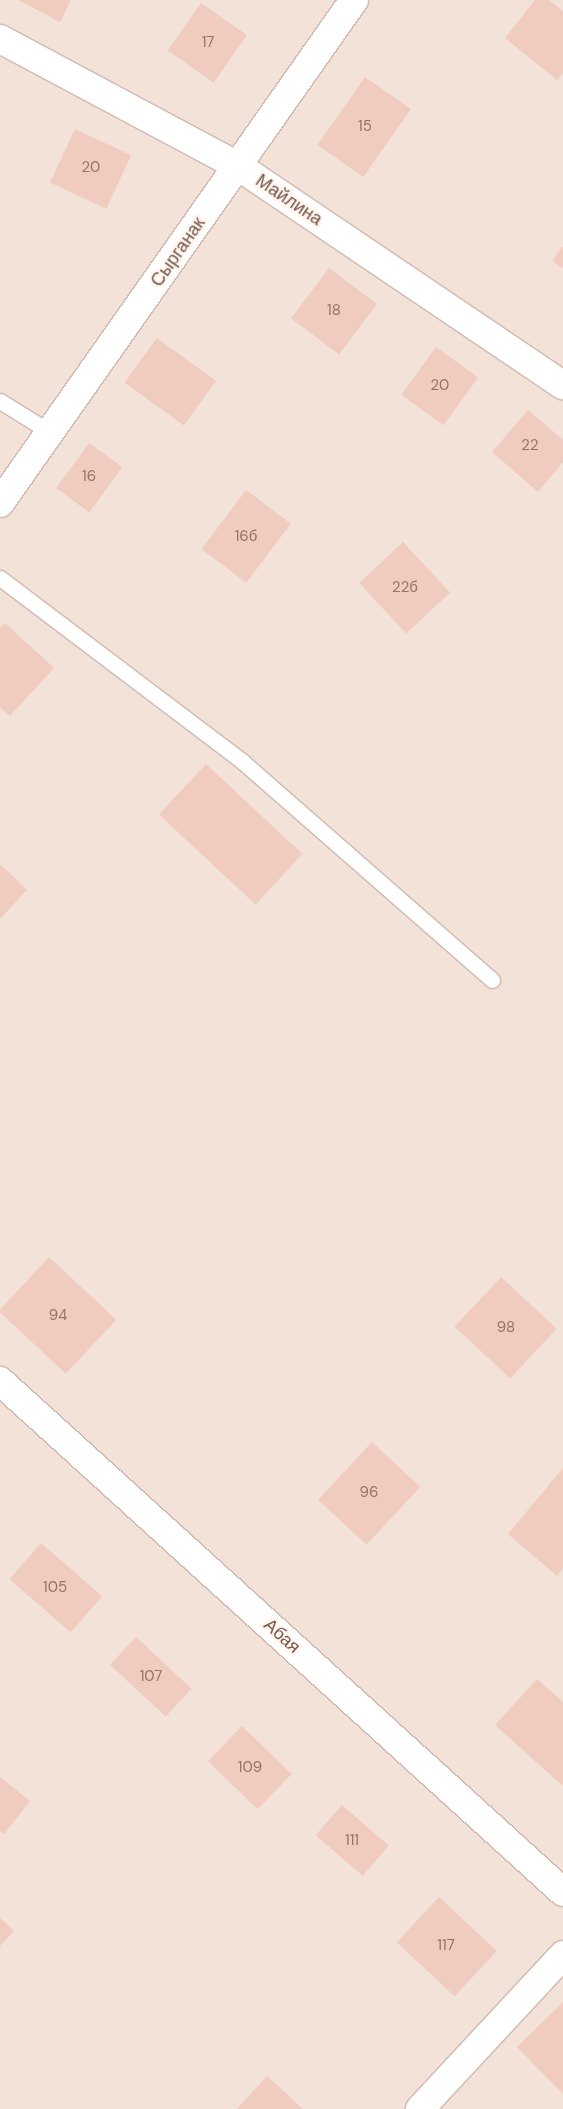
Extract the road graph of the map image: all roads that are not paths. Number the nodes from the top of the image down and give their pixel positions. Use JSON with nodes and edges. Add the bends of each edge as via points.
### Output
{"nodes":[{"id":1,"x":354,"y":0,"type":"edge"},
{"id":2,"x":0,"y":39,"type":"edge"},
{"id":3,"x":238,"y":166,"type":"junction"},
{"id":4,"x":563,"y":385,"type":"edge"},
{"id":5,"x":0,"y":401,"type":"edge"},
{"id":6,"x":50,"y":432,"type":"junction"},
{"id":7,"x":0,"y":503,"type":"edge"},
{"id":8,"x":0,"y":578,"type":"edge"},
{"id":9,"x":492,"y":980,"type":"dead end"},
{"id":10,"x":0,"y":1381,"type":"edge"},
{"id":11,"x":563,"y":1892,"type":"edge"},
{"id":12,"x":563,"y":1956,"type":"edge"},
{"id":13,"x":420,"y":2109,"type":"edge"}],
"edges":[{"from":1,"to":3,"type":"street","name":"Сырганак"},
{"from":2,"to":3,"type":"street","name":"Майлина"},
{"from":3,"to":4,"type":"street","name":"Майлина"},
{"from":3,"to":6,"type":"street","name":"Сырганак"},
{"from":5,"to":6,"type":"lane"},
{"from":6,"to":7,"type":"street","name":"Сырганак"},
{"from":8,"to":9,"type":"lane","via":[[243,762]]},
{"from":10,"to":11,"type":"street","name":"Абая"},
{"from":12,"to":13,"type":"street"}]}
